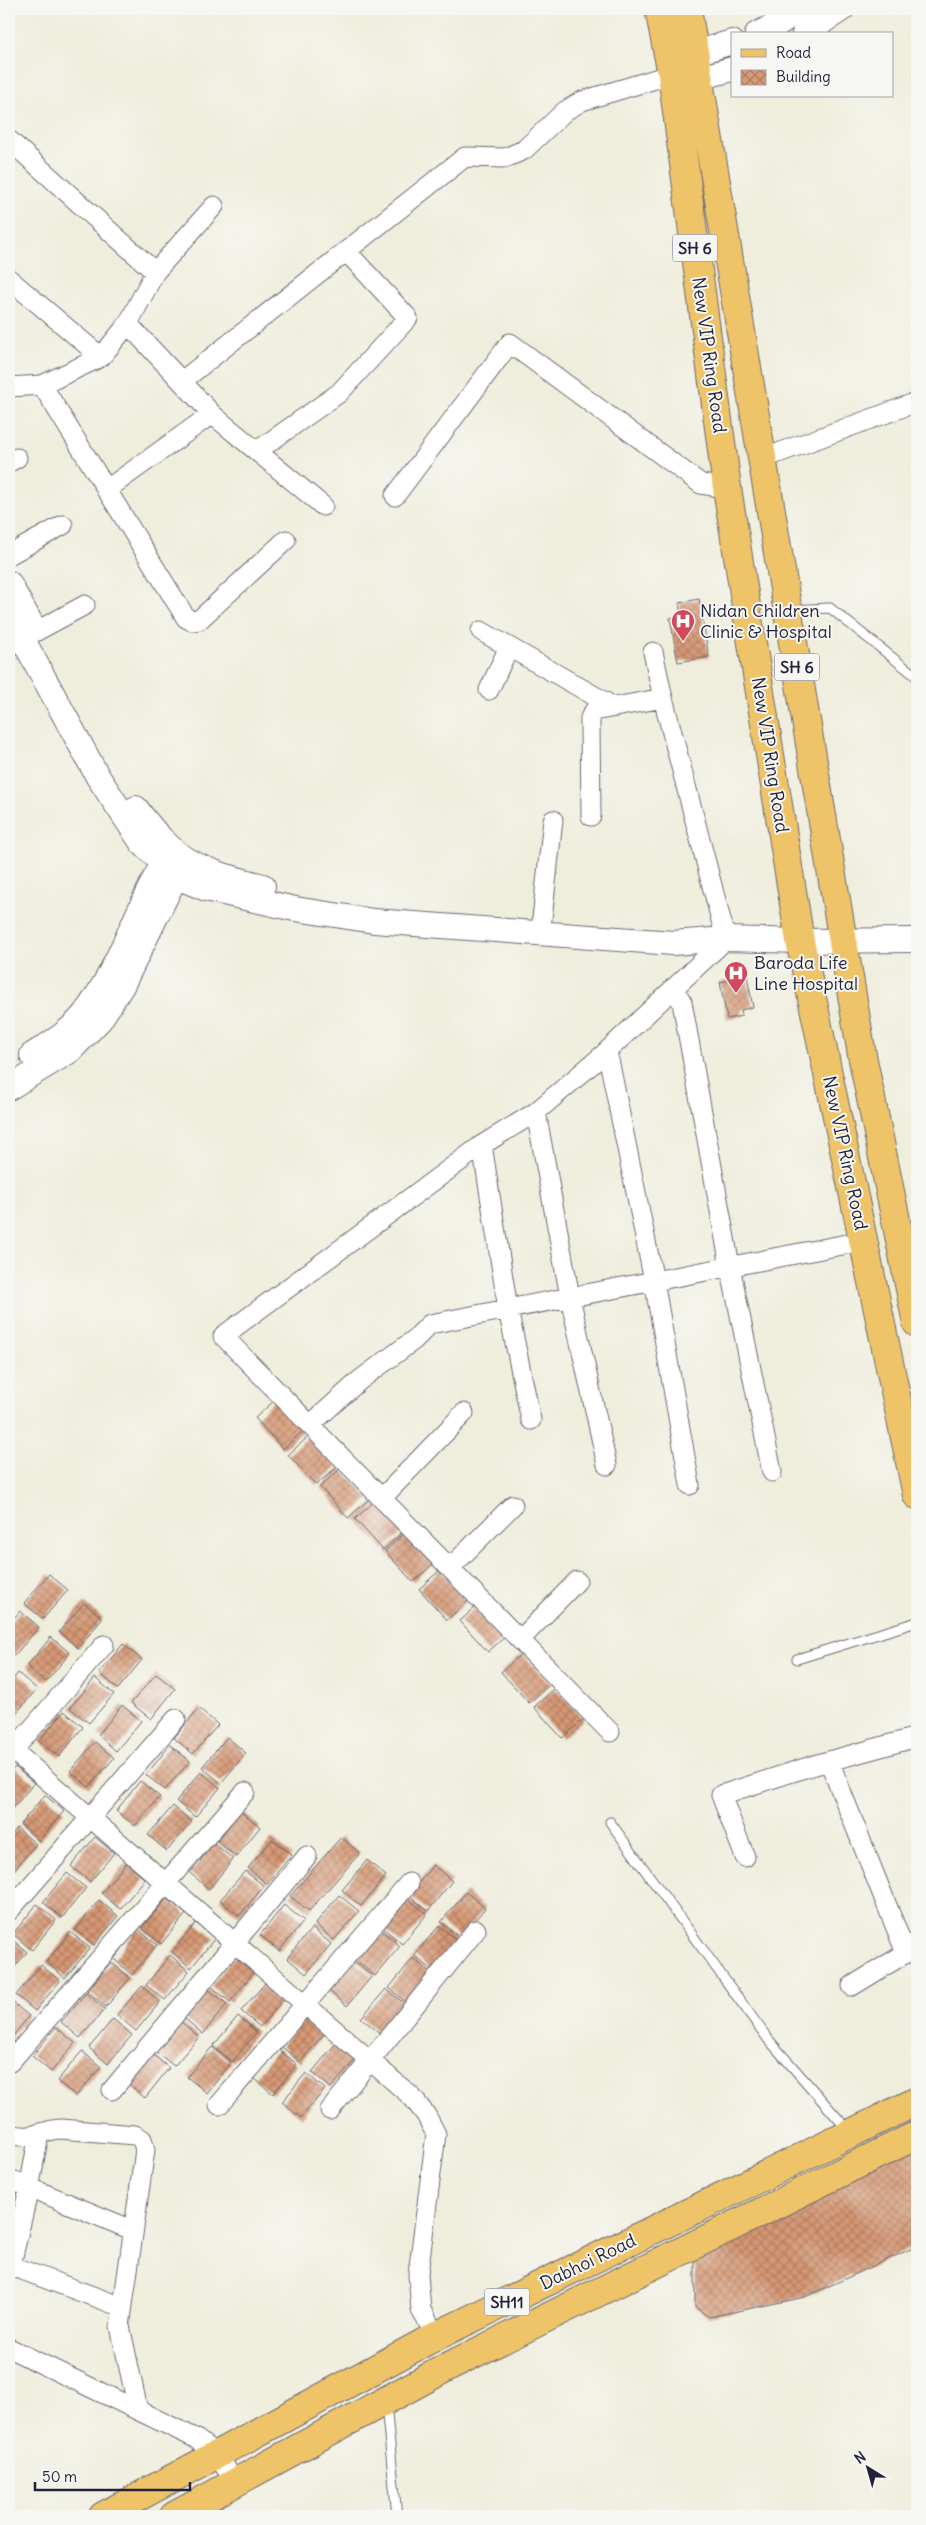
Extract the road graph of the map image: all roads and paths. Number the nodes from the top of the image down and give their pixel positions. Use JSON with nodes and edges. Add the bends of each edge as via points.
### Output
{"nodes":[{"id":1,"x":659,"y":9,"type":"edge"},
{"id":2,"x":687,"y":9,"type":"edge"},
{"id":3,"x":801,"y":9,"type":"edge"},
{"id":4,"x":842,"y":9,"type":"edge"},
{"id":5,"x":761,"y":32,"type":"edge"},
{"id":6,"x":807,"y":32,"type":"edge"},
{"id":7,"x":731,"y":43,"type":"edge"},
{"id":8,"x":731,"y":69,"type":"edge"},
{"id":9,"x":682,"y":70,"type":"junction"},
{"id":10,"x":9,"y":140,"type":"edge"},
{"id":11,"x":214,"y":206,"type":"dead end"},
{"id":12,"x":346,"y":251,"type":"junction"},
{"id":13,"x":155,"y":272,"type":"junction"},
{"id":14,"x":9,"y":280,"type":"edge"},
{"id":15,"x":128,"y":324,"type":"junction"},
{"id":16,"x":101,"y":357,"type":"junction"},
{"id":17,"x":182,"y":381,"type":"junction"},
{"id":18,"x":42,"y":385,"type":"junction"},
{"id":19,"x":9,"y":387,"type":"edge"},
{"id":20,"x":917,"y":402,"type":"edge"},
{"id":21,"x":212,"y":414,"type":"junction"},
{"id":22,"x":257,"y":451,"type":"junction"},
{"id":23,"x":762,"y":458,"type":"junction"},
{"id":24,"x":727,"y":488,"type":"junction"},
{"id":25,"x":106,"y":490,"type":"junction"},
{"id":26,"x":395,"y":496,"type":"dead end"},
{"id":27,"x":322,"y":506,"type":"dead end"},
{"id":28,"x":63,"y":524,"type":"dead end"},
{"id":29,"x":286,"y":540,"type":"dead end"},
{"id":30,"x":9,"y":555,"type":"edge"},
{"id":31,"x":9,"y":583,"type":"edge"},
{"id":32,"x":85,"y":605,"type":"dead end"},
{"id":33,"x":788,"y":610,"type":"junction"},
{"id":34,"x":9,"y":614,"type":"edge"},
{"id":35,"x":481,"y":631,"type":"dead end"},
{"id":36,"x":35,"y":632,"type":"junction"},
{"id":37,"x":509,"y":647,"type":"junction"},
{"id":38,"x":653,"y":652,"type":"dead end"},
{"id":39,"x":917,"y":677,"type":"edge"},
{"id":40,"x":489,"y":690,"type":"dead end"},
{"id":41,"x":663,"y":698,"type":"junction"},
{"id":42,"x":614,"y":707,"type":"junction"},
{"id":43,"x":591,"y":816,"type":"dead end"},
{"id":44,"x":553,"y":820,"type":"dead end"},
{"id":45,"x":174,"y":863,"type":"junction"},
{"id":46,"x":542,"y":919,"type":"junction"},
{"id":47,"x":726,"y":939,"type":"junction"},
{"id":48,"x":917,"y":940,"type":"edge"},
{"id":49,"x":800,"y":941,"type":"junction"},
{"id":50,"x":843,"y":941,"type":"junction"},
{"id":51,"x":673,"y":988,"type":"junction"},
{"id":52,"x":604,"y":1054,"type":"junction"},
{"id":53,"x":9,"y":1069,"type":"edge"},
{"id":54,"x":9,"y":1088,"type":"edge"},
{"id":55,"x":536,"y":1112,"type":"junction"},
{"id":56,"x":482,"y":1145,"type":"junction"},
{"id":57,"x":863,"y":1241,"type":"junction"},
{"id":58,"x":730,"y":1266,"type":"junction"},
{"id":59,"x":654,"y":1281,"type":"junction"},
{"id":60,"x":914,"y":1295,"type":"edge"},
{"id":61,"x":570,"y":1297,"type":"junction"},
{"id":62,"x":508,"y":1309,"type":"junction"},
{"id":63,"x":917,"y":1323,"type":"edge"},
{"id":64,"x":464,"y":1413,"type":"dead end"},
{"id":65,"x":531,"y":1420,"type":"dead end"},
{"id":66,"x":310,"y":1425,"type":"junction"},
{"id":67,"x":607,"y":1465,"type":"dead end"},
{"id":68,"x":772,"y":1472,"type":"dead end"},
{"id":69,"x":690,"y":1485,"type":"dead end"},
{"id":70,"x":917,"y":1495,"type":"edge"},
{"id":71,"x":382,"y":1498,"type":"junction"},
{"id":72,"x":513,"y":1505,"type":"dead end"},
{"id":73,"x":450,"y":1568,"type":"junction"},
{"id":74,"x":577,"y":1581,"type":"dead end"},
{"id":75,"x":917,"y":1622,"type":"edge"},
{"id":76,"x":520,"y":1640,"type":"junction"},
{"id":77,"x":104,"y":1645,"type":"dead end"},
{"id":78,"x":797,"y":1659,"type":"dead end"},
{"id":79,"x":176,"y":1719,"type":"dead end"},
{"id":80,"x":610,"y":1732,"type":"dead end"},
{"id":81,"x":917,"y":1737,"type":"edge"},
{"id":82,"x":10,"y":1751,"type":"edge"},
{"id":83,"x":829,"y":1761,"type":"junction"},
{"id":84,"x":245,"y":1792,"type":"dead end"},
{"id":85,"x":89,"y":1818,"type":"junction"},
{"id":86,"x":610,"y":1822,"type":"dead end"},
{"id":87,"x":307,"y":1856,"type":"dead end"},
{"id":88,"x":744,"y":1857,"type":"dead end"},
{"id":89,"x":409,"y":1883,"type":"dead end"},
{"id":90,"x":164,"y":1884,"type":"junction"},
{"id":91,"x":9,"y":1911,"type":"edge"},
{"id":92,"x":476,"y":1930,"type":"dead end"},
{"id":93,"x":234,"y":1944,"type":"junction"},
{"id":94,"x":852,"y":1986,"type":"dead end"},
{"id":95,"x":306,"y":2005,"type":"junction"},
{"id":96,"x":369,"y":2060,"type":"junction"},
{"id":97,"x":10,"y":2062,"type":"edge"},
{"id":98,"x":112,"y":2090,"type":"dead end"},
{"id":99,"x":917,"y":2101,"type":"edge"},
{"id":100,"x":219,"y":2105,"type":"dead end"},
{"id":101,"x":330,"y":2110,"type":"dead end"},
{"id":102,"x":9,"y":2133,"type":"edge"},
{"id":103,"x":39,"y":2134,"type":"junction"},
{"id":104,"x":851,"y":2134,"type":"junction"},
{"id":105,"x":917,"y":2135,"type":"edge"},
{"id":106,"x":9,"y":2179,"type":"edge"},
{"id":107,"x":29,"y":2189,"type":"junction"},
{"id":108,"x":132,"y":2230,"type":"junction"},
{"id":109,"x":122,"y":2307,"type":"junction"},
{"id":110,"x":436,"y":2336,"type":"junction"},
{"id":111,"x":9,"y":2348,"type":"edge"},
{"id":112,"x":385,"y":2401,"type":"junction"},
{"id":113,"x":138,"y":2410,"type":"junction"},
{"id":114,"x":217,"y":2455,"type":"junction"},
{"id":115,"x":236,"y":2483,"type":"junction"},
{"id":116,"x":103,"y":2516,"type":"edge"},
{"id":117,"x":174,"y":2516,"type":"edge"},
{"id":118,"x":397,"y":2516,"type":"edge"}],
"edges":[{"from":1,"to":9,"type":"main road","name":"New VIP Ring Road","number":"SH 6"},
{"from":2,"to":9,"type":"main road","name":"New VIP Ring Road","number":"SH 6"},
{"from":3,"to":5,"type":"street"},
{"from":4,"to":6,"type":"street"},
{"from":7,"to":9,"type":"street"},
{"from":8,"to":9,"type":"street"},
{"from":9,"to":12,"type":"street","via":[[582,101],[565,111],[524,150],[504,158],[465,157]]},
{"from":9,"to":23,"type":"main road","name":"New VIP Ring Road","number":"SH 6"},
{"from":9,"to":24,"type":"main road","name":"New VIP Ring Road","number":"SH 6"},
{"from":10,"to":13,"type":"street"},
{"from":11,"to":13,"type":"street"},
{"from":12,"to":17,"type":"street"},
{"from":12,"to":22,"type":"street","via":[[408,318],[339,393]]},
{"from":13,"to":15,"type":"street"},
{"from":14,"to":16,"type":"street"},
{"from":15,"to":16,"type":"street"},
{"from":15,"to":17,"type":"street"},
{"from":16,"to":18,"type":"street"},
{"from":17,"to":21,"type":"street"},
{"from":18,"to":19,"type":"street"},
{"from":18,"to":25,"type":"street"},
{"from":20,"to":23,"type":"street"},
{"from":21,"to":22,"type":"street"},
{"from":21,"to":25,"type":"street"},
{"from":22,"to":27,"type":"street"},
{"from":23,"to":33,"type":"main road","name":"New VIP Ring Road","number":"SH 6"},
{"from":24,"to":26,"type":"street","via":[[701,484],[510,342]]},
{"from":24,"to":49,"type":"main road","name":"New VIP Ring Road","number":"SH 6"},
{"from":25,"to":29,"type":"street","via":[[186,618],[192,621],[199,620]]},
{"from":28,"to":30,"type":"street"},
{"from":31,"to":36,"type":"street"},
{"from":32,"to":36,"type":"street"},
{"from":33,"to":39,"type":"lane","via":[[830,608]]},
{"from":33,"to":50,"type":"main road","name":"New VIP Ring Road","number":"SH 6"},
{"from":34,"to":45,"type":"street","via":[[98,777],[142,843]]},
{"from":35,"to":37,"type":"street"},
{"from":36,"to":45,"type":"street","via":[[111,770]]},
{"from":37,"to":40,"type":"street"},
{"from":37,"to":42,"type":"street"},
{"from":38,"to":41,"type":"street"},
{"from":41,"to":42,"type":"street"},
{"from":41,"to":47,"type":"street"},
{"from":42,"to":43,"type":"street","via":[[594,711],[590,718]]},
{"from":44,"to":46,"type":"street"},
{"from":45,"to":46,"type":"street","via":[[299,895],[373,906]]},
{"from":45,"to":47,"type":"street","via":[[206,889],[295,909],[374,921],[673,943]]},
{"from":45,"to":53,"type":"street","via":[[85,1014],[58,1039]]},
{"from":45,"to":54,"type":"street","via":[[122,986],[100,1020],[70,1051]]},
{"from":46,"to":47,"type":"street","via":[[675,928]]},
{"from":47,"to":49,"type":"street"},
{"from":47,"to":51,"type":"street"},
{"from":48,"to":50,"type":"street"},
{"from":49,"to":50,"type":"street"},
{"from":49,"to":57,"type":"main road","name":"New VIP Ring Road","number":"SH 6"},
{"from":50,"to":60,"type":"main road","name":"New VIP Ring Road","number":"SH 6","via":[[862,1055]]},
{"from":51,"to":52,"type":"street"},
{"from":51,"to":58,"type":"street","via":[[682,1002]]},
{"from":52,"to":55,"type":"street"},
{"from":52,"to":59,"type":"street","via":[[610,1060]]},
{"from":55,"to":56,"type":"street"},
{"from":55,"to":61,"type":"street"},
{"from":56,"to":62,"type":"street"},
{"from":56,"to":66,"type":"street","via":[[223,1336]]},
{"from":57,"to":58,"type":"street"},
{"from":57,"to":70,"type":"main road","name":"New VIP Ring Road","number":"SH 6"},
{"from":58,"to":59,"type":"street"},
{"from":58,"to":68,"type":"street"},
{"from":59,"to":61,"type":"street"},
{"from":59,"to":69,"type":"street"},
{"from":60,"to":63,"type":"main road","name":"New VIP Ring Road","number":"SH 6"},
{"from":61,"to":62,"type":"street"},
{"from":61,"to":67,"type":"street"},
{"from":62,"to":65,"type":"street"},
{"from":62,"to":66,"type":"street","via":[[430,1324]]},
{"from":64,"to":71,"type":"street"},
{"from":66,"to":71,"type":"street"},
{"from":71,"to":73,"type":"street"},
{"from":72,"to":73,"type":"street"},
{"from":73,"to":76,"type":"street"},
{"from":74,"to":76,"type":"street"},
{"from":75,"to":78,"type":"lane"},
{"from":76,"to":80,"type":"street"},
{"from":77,"to":82,"type":"street"},
{"from":79,"to":85,"type":"street"},
{"from":81,"to":83,"type":"street"},
{"from":82,"to":85,"type":"street"},
{"from":83,"to":88,"type":"street","via":[[721,1795]]},
{"from":83,"to":94,"type":"street","via":[[906,1952]]},
{"from":84,"to":90,"type":"street"},
{"from":85,"to":90,"type":"street"},
{"from":85,"to":91,"type":"street"},
{"from":86,"to":104,"type":"lane","via":[[768,2040]]},
{"from":87,"to":93,"type":"street"},
{"from":89,"to":95,"type":"street"},
{"from":90,"to":93,"type":"street"},
{"from":90,"to":97,"type":"street"},
{"from":92,"to":96,"type":"street"},
{"from":93,"to":95,"type":"street"},
{"from":93,"to":98,"type":"street"},
{"from":95,"to":96,"type":"street"},
{"from":95,"to":100,"type":"street"},
{"from":96,"to":101,"type":"street"},
{"from":96,"to":110,"type":"street","via":[[412,2096],[436,2134],[418,2274],[421,2310]]},
{"from":99,"to":104,"type":"main road","name":"Dabhoi Road","number":"SH11"},
{"from":102,"to":103,"type":"street","via":[[21,2138]]},
{"from":103,"to":107,"type":"street"},
{"from":103,"to":108,"type":"street","via":[[61,2129],[135,2135],[142,2139],[145,2150]]},
{"from":104,"to":110,"type":"main road","name":"Dabhoi Road","number":"SH11"},
{"from":105,"to":112,"type":"main road","name":"Dabhoi Road","number":"SH11","via":[[451,2364]]},
{"from":106,"to":107,"type":"street"},
{"from":107,"to":108,"type":"street"},
{"from":107,"to":109,"type":"street","via":[[12,2260],[14,2266]]},
{"from":108,"to":109,"type":"street"},
{"from":109,"to":113,"type":"street","via":[[123,2347]]},
{"from":110,"to":114,"type":"main road","name":"Dabhoi Road","number":"SH11"},
{"from":111,"to":113,"type":"street"},
{"from":112,"to":115,"type":"main road","name":"Dabhoi Road","number":"SH11"},
{"from":112,"to":118,"type":"lane"},
{"from":113,"to":114,"type":"street","via":[[195,2438]]},
{"from":114,"to":115,"type":"street"},
{"from":114,"to":116,"type":"main road","name":"Dabhoi Road","number":"SH11"},
{"from":115,"to":117,"type":"main road","name":"Dabhoi Road","number":"SH11"}]}
